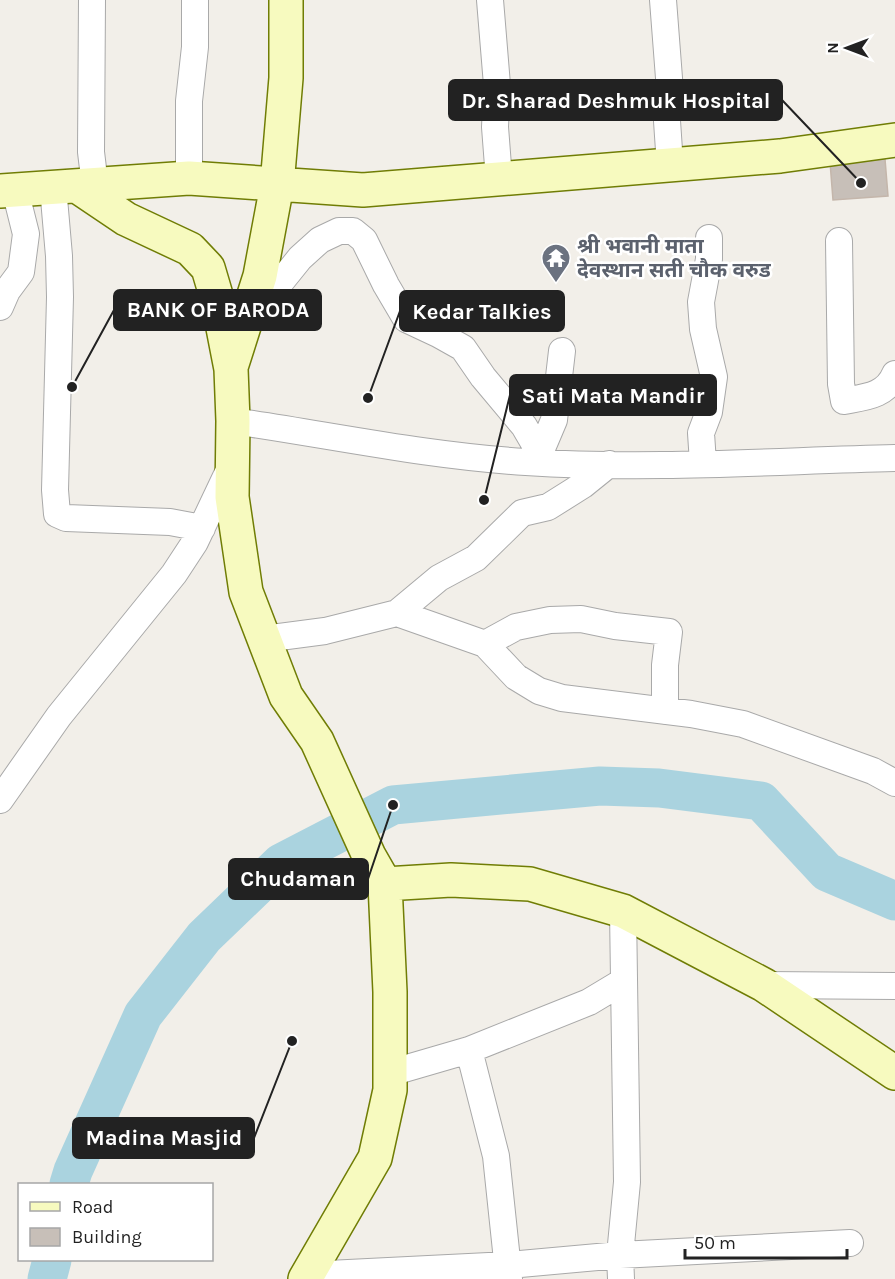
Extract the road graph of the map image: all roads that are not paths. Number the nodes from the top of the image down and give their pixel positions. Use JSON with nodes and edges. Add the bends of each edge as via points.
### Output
{"nodes":[{"id":1,"x":92,"y":0,"type":"edge"},
{"id":2,"x":195,"y":0,"type":"edge"},
{"id":3,"x":286,"y":0,"type":"edge"},
{"id":4,"x":490,"y":0,"type":"edge"},
{"id":5,"x":663,"y":0,"type":"edge"},
{"id":6,"x":895,"y":140,"type":"edge"},
{"id":7,"x":670,"y":165,"type":"junction"},
{"id":8,"x":189,"y":178,"type":"junction"},
{"id":9,"x":500,"y":179,"type":"junction"},
{"id":10,"x":75,"y":186,"type":"junction"},
{"id":11,"x":277,"y":186,"type":"junction"},
{"id":12,"x":7,"y":191,"type":"edge"},
{"id":13,"x":709,"y":238,"type":"dead end"},
{"id":14,"x":839,"y":241,"type":"dead end"},
{"id":15,"x":0,"y":307,"type":"edge"},
{"id":16,"x":244,"y":327,"type":"junction"},
{"id":17,"x":562,"y":351,"type":"dead end"},
{"id":18,"x":231,"y":369,"type":"junction"},
{"id":19,"x":895,"y":374,"type":"edge"},
{"id":20,"x":233,"y":421,"type":"junction"},
{"id":21,"x":543,"y":458,"type":"junction"},
{"id":22,"x":895,"y":458,"type":"edge"},
{"id":23,"x":232,"y":462,"type":"junction"},
{"id":24,"x":703,"y":463,"type":"junction"},
{"id":25,"x":609,"y":464,"type":"junction"},
{"id":26,"x":202,"y":528,"type":"junction"},
{"id":27,"x":397,"y":612,"type":"junction"},
{"id":28,"x":264,"y":639,"type":"junction"},
{"id":29,"x":485,"y":644,"type":"junction"},
{"id":30,"x":665,"y":711,"type":"junction"},
{"id":31,"x":895,"y":783,"type":"edge"},
{"id":32,"x":0,"y":800,"type":"edge"},
{"id":33,"x":385,"y":884,"type":"junction"},
{"id":34,"x":623,"y":910,"type":"junction"},
{"id":35,"x":624,"y":981,"type":"junction"},
{"id":36,"x":764,"y":985,"type":"junction"},
{"id":37,"x":895,"y":986,"type":"edge"},
{"id":38,"x":469,"y":1050,"type":"junction"},
{"id":39,"x":390,"y":1072,"type":"junction"},
{"id":40,"x":895,"y":1073,"type":"edge"},
{"id":41,"x":849,"y":1243,"type":"dead end"},
{"id":42,"x":620,"y":1267,"type":"edge"},
{"id":43,"x":509,"y":1272,"type":"edge"},
{"id":44,"x":307,"y":1277,"type":"edge"}],
"edges":[{"from":1,"to":10,"type":"street","via":[[91,152]]},
{"from":2,"to":8,"type":"street"},
{"from":3,"to":11,"type":"street","via":[[286,78]]},
{"from":4,"to":9,"type":"street"},
{"from":5,"to":7,"type":"street","via":[[670,91]]},
{"from":6,"to":7,"type":"street","via":[[780,156]]},
{"from":7,"to":9,"type":"street"},
{"from":8,"to":10,"type":"street"},
{"from":8,"to":11,"type":"street"},
{"from":9,"to":11,"type":"street","via":[[363,190]]},
{"from":10,"to":12,"type":"street"},
{"from":10,"to":18,"type":"street","via":[[126,219],[190,249],[208,268]]},
{"from":10,"to":26,"type":"street","via":[[59,256],[57,514],[66,518],[170,522]]},
{"from":11,"to":16,"type":"street","via":[[260,276]]},
{"from":12,"to":15,"type":"street","via":[[26,234],[21,272],[6,291]]},
{"from":13,"to":24,"type":"street","via":[[701,302],[714,377],[709,412],[701,433]]},
{"from":14,"to":19,"type":"street","via":[[840,384],[844,401],[877,394],[891,385]]},
{"from":16,"to":18,"type":"street"},
{"from":16,"to":21,"type":"street","via":[[300,258],[320,240],[339,231],[353,231],[364,240],[406,319],[463,348],[524,426]]},
{"from":17,"to":21,"type":"street","via":[[555,420]]},
{"from":18,"to":20,"type":"street"},
{"from":20,"to":21,"type":"street","via":[[374,445],[526,462]]},
{"from":20,"to":23,"type":"street"},
{"from":21,"to":25,"type":"street"},
{"from":22,"to":24,"type":"street"},
{"from":23,"to":26,"type":"street"},
{"from":23,"to":28,"type":"street","via":[[232,497],[246,592]]},
{"from":24,"to":25,"type":"street"},
{"from":25,"to":27,"type":"street","via":[[548,507],[522,513],[476,558],[439,578]]},
{"from":26,"to":32,"type":"street","via":[[174,574],[59,716]]},
{"from":27,"to":28,"type":"street","via":[[325,631]]},
{"from":27,"to":29,"type":"street"},
{"from":28,"to":33,"type":"street","via":[[286,696],[317,741]]},
{"from":29,"to":30,"type":"street","via":[[516,677],[539,691],[562,698]]},
{"from":29,"to":30,"type":"street","via":[[516,627],[550,620],[581,619],[669,632]]},
{"from":30,"to":31,"type":"street","via":[[743,724],[873,771]]},
{"from":33,"to":34,"type":"street","via":[[451,880],[530,884]]},
{"from":33,"to":39,"type":"street"},
{"from":34,"to":35,"type":"street"},
{"from":34,"to":36,"type":"street"},
{"from":35,"to":38,"type":"street","via":[[589,1002]]},
{"from":35,"to":42,"type":"street","via":[[627,1182]]},
{"from":36,"to":37,"type":"street"},
{"from":36,"to":40,"type":"street"},
{"from":38,"to":39,"type":"street"},
{"from":38,"to":43,"type":"street","via":[[496,1156]]},
{"from":39,"to":44,"type":"street","via":[[390,1090],[375,1158]]},
{"from":41,"to":42,"type":"street"},
{"from":42,"to":43,"type":"street"},
{"from":43,"to":44,"type":"street"}]}
